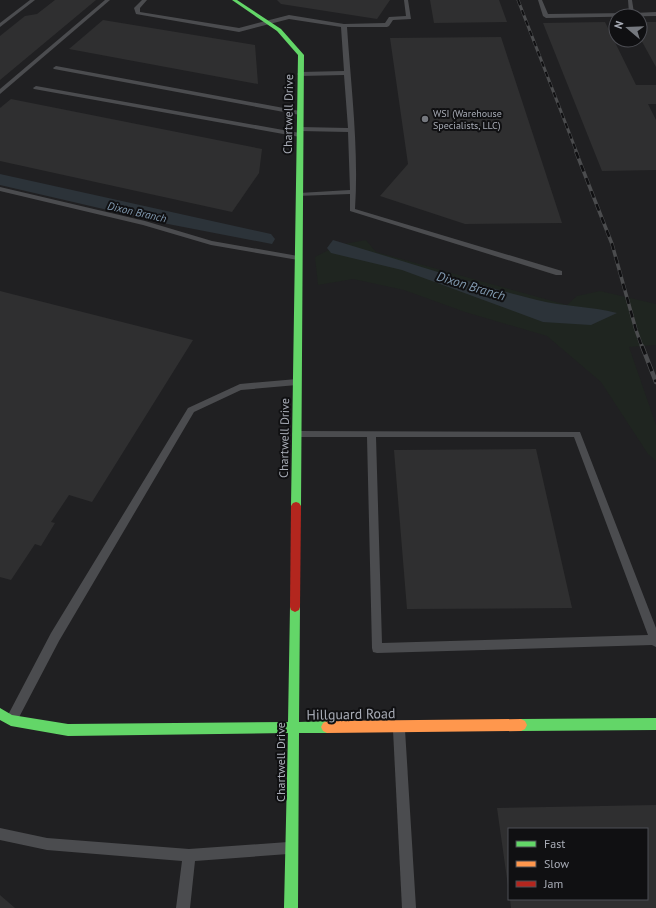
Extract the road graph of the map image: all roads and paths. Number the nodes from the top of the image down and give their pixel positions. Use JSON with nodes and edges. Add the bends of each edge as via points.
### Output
{"nodes":[{"id":1,"x":33,"y":0,"type":"edge"},
{"id":2,"x":108,"y":0,"type":"edge"},
{"id":3,"x":145,"y":0,"type":"edge"},
{"id":4,"x":234,"y":0,"type":"edge"},
{"id":5,"x":406,"y":0,"type":"edge"},
{"id":6,"x":540,"y":0,"type":"edge"},
{"id":7,"x":608,"y":15,"type":"edge"},
{"id":8,"x":272,"y":23,"type":"junction"},
{"id":9,"x":0,"y":25,"type":"edge"},
{"id":10,"x":344,"y":26,"type":"junction"},
{"id":11,"x":56,"y":68,"type":"dead end"},
{"id":12,"x":347,"y":73,"type":"junction"},
{"id":13,"x":300,"y":74,"type":"junction"},
{"id":14,"x":36,"y":88,"type":"dead end"},
{"id":15,"x":0,"y":92,"type":"edge"},
{"id":16,"x":300,"y":113,"type":"junction"},
{"id":17,"x":351,"y":130,"type":"junction"},
{"id":18,"x":300,"y":132,"type":"junction"},
{"id":19,"x":0,"y":188,"type":"edge"},
{"id":20,"x":353,"y":192,"type":"junction"},
{"id":21,"x":299,"y":195,"type":"junction"},
{"id":22,"x":298,"y":258,"type":"junction"},
{"id":23,"x":559,"y":274,"type":"dead end"},
{"id":24,"x":297,"y":382,"type":"junction"},
{"id":25,"x":296,"y":434,"type":"junction"},
{"id":26,"x":370,"y":434,"type":"junction"},
{"id":27,"x":656,"y":641,"type":"edge"},
{"id":28,"x":0,"y":714,"type":"edge"},
{"id":29,"x":11,"y":720,"type":"junction"},
{"id":30,"x":656,"y":724,"type":"edge"},
{"id":31,"x":399,"y":727,"type":"junction"},
{"id":32,"x":292,"y":728,"type":"junction"},
{"id":33,"x":0,"y":834,"type":"edge"},
{"id":34,"x":292,"y":848,"type":"junction"},
{"id":35,"x":189,"y":855,"type":"junction"},
{"id":36,"x":183,"y":908,"type":"edge"},
{"id":37,"x":291,"y":908,"type":"edge"},
{"id":38,"x":409,"y":908,"type":"edge"}],
"edges":[{"from":1,"to":9,"type":"lane"},
{"from":2,"to":15,"type":"lane"},
{"from":3,"to":8,"type":"lane","via":[[136,8],[138,13],[239,30]]},
{"from":4,"to":8,"type":"street","name":"Chartwell Drive"},
{"from":5,"to":10,"type":"lane","via":[[409,18],[391,18],[387,26]]},
{"from":6,"to":7,"type":"lane","via":[[546,16]]},
{"from":8,"to":10,"type":"lane","via":[[289,17]]},
{"from":8,"to":13,"type":"street","name":"Chartwell Drive","via":[[291,40],[301,56]]},
{"from":10,"to":12,"type":"lane"},
{"from":11,"to":16,"type":"lane"},
{"from":12,"to":13,"type":"lane"},
{"from":12,"to":17,"type":"lane"},
{"from":13,"to":16,"type":"street","name":"Chartwell Drive"},
{"from":14,"to":18,"type":"lane"},
{"from":16,"to":18,"type":"street","name":"Chartwell Drive"},
{"from":17,"to":18,"type":"lane"},
{"from":17,"to":20,"type":"lane"},
{"from":18,"to":21,"type":"street","name":"Chartwell Drive"},
{"from":19,"to":22,"type":"lane","via":[[145,223],[211,243]]},
{"from":20,"to":21,"type":"lane"},
{"from":20,"to":23,"type":"lane","via":[[352,210]]},
{"from":21,"to":22,"type":"street","name":"Chartwell Drive"},
{"from":22,"to":24,"type":"street","name":"Chartwell Drive"},
{"from":24,"to":25,"type":"street","name":"Chartwell Drive"},
{"from":24,"to":29,"type":"lane","via":[[240,387],[191,410],[55,637]]},
{"from":25,"to":26,"type":"lane"},
{"from":25,"to":32,"type":"street","name":"Chartwell Drive"},
{"from":26,"to":27,"type":"lane","via":[[577,434]]},
{"from":26,"to":27,"type":"lane","via":[[377,648]]},
{"from":28,"to":29,"type":"street","name":"Hillguard Road"},
{"from":29,"to":32,"type":"street","name":"Hillguard Road","via":[[68,730]]},
{"from":30,"to":31,"type":"street","name":"Hillguard Road"},
{"from":31,"to":32,"type":"street","name":"Hillguard Road"},
{"from":31,"to":38,"type":"lane"},
{"from":32,"to":34,"type":"street","name":"Chartwell Drive"},
{"from":33,"to":35,"type":"lane","via":[[47,844]]},
{"from":34,"to":35,"type":"lane"},
{"from":34,"to":37,"type":"street","name":"Chartwell Drive"},
{"from":35,"to":36,"type":"lane"}]}
